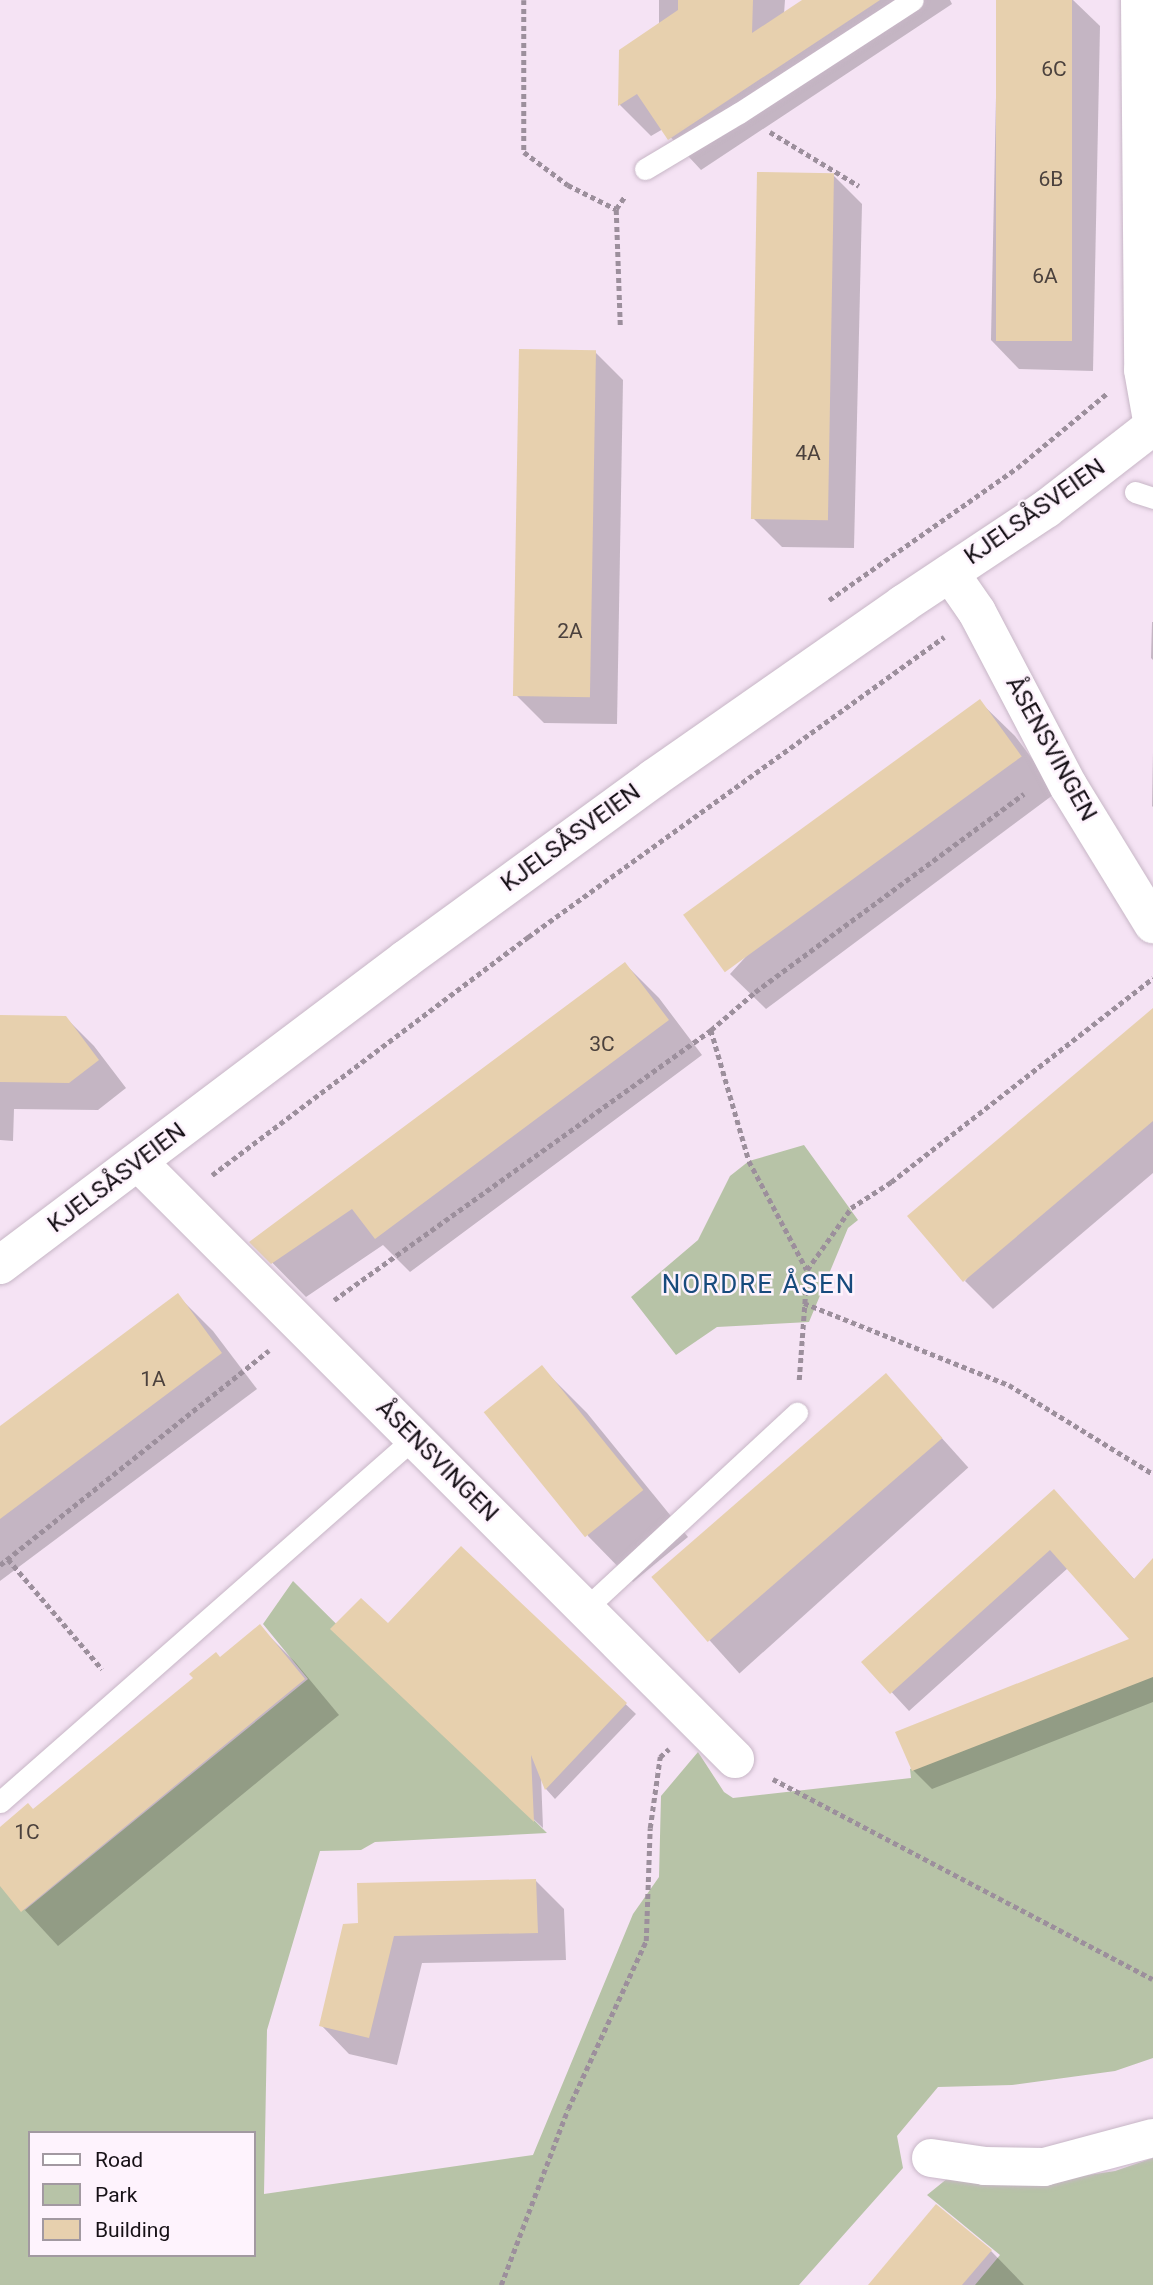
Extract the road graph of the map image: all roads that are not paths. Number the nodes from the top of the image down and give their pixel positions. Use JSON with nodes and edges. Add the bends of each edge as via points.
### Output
{"nodes":[{"id":1,"x":913,"y":0,"type":"edge"},
{"id":2,"x":1140,"y":0,"type":"edge"},
{"id":3,"x":645,"y":169,"type":"dead end"},
{"id":4,"x":1153,"y":426,"type":"edge"},
{"id":5,"x":950,"y":573,"type":"junction"},
{"id":6,"x":1153,"y":924,"type":"edge"},
{"id":7,"x":139,"y":1163,"type":"junction"},
{"id":8,"x":0,"y":1265,"type":"edge"},
{"id":9,"x":797,"y":1413,"type":"road end"},
{"id":10,"x":414,"y":1438,"type":"junction"},
{"id":11,"x":585,"y":1609,"type":"junction"},
{"id":12,"x":735,"y":1759,"type":"road end"},
{"id":13,"x":0,"y":1802,"type":"edge"},
{"id":14,"x":1153,"y":2138,"type":"edge"},
{"id":15,"x":931,"y":2158,"type":"dead end"}],
"edges":[{"from":1,"to":3,"type":"lane"},
{"from":2,"to":4,"type":"street","via":[[1143,370]]},
{"from":4,"to":5,"type":"street","name":"KJELSÅSVEIEN","via":[[1046,509]]},
{"from":5,"to":6,"type":"street","name":"ÅSENSVINGEN","via":[[978,612],[1058,768]]},
{"from":5,"to":7,"type":"street","name":"KJELSÅSVEIEN","via":[[632,794]]},
{"from":7,"to":8,"type":"street","name":"KJELSÅSVEIEN"},
{"from":7,"to":10,"type":"street","name":"ÅSENSVINGEN"},
{"from":9,"to":11,"type":"lane"},
{"from":10,"to":11,"type":"street","name":"ÅSENSVINGEN"},
{"from":10,"to":13,"type":"lane"},
{"from":11,"to":12,"type":"street","name":"ÅSENSVINGEN"},
{"from":14,"to":15,"type":"street","via":[[1044,2167],[985,2166]]}]}
